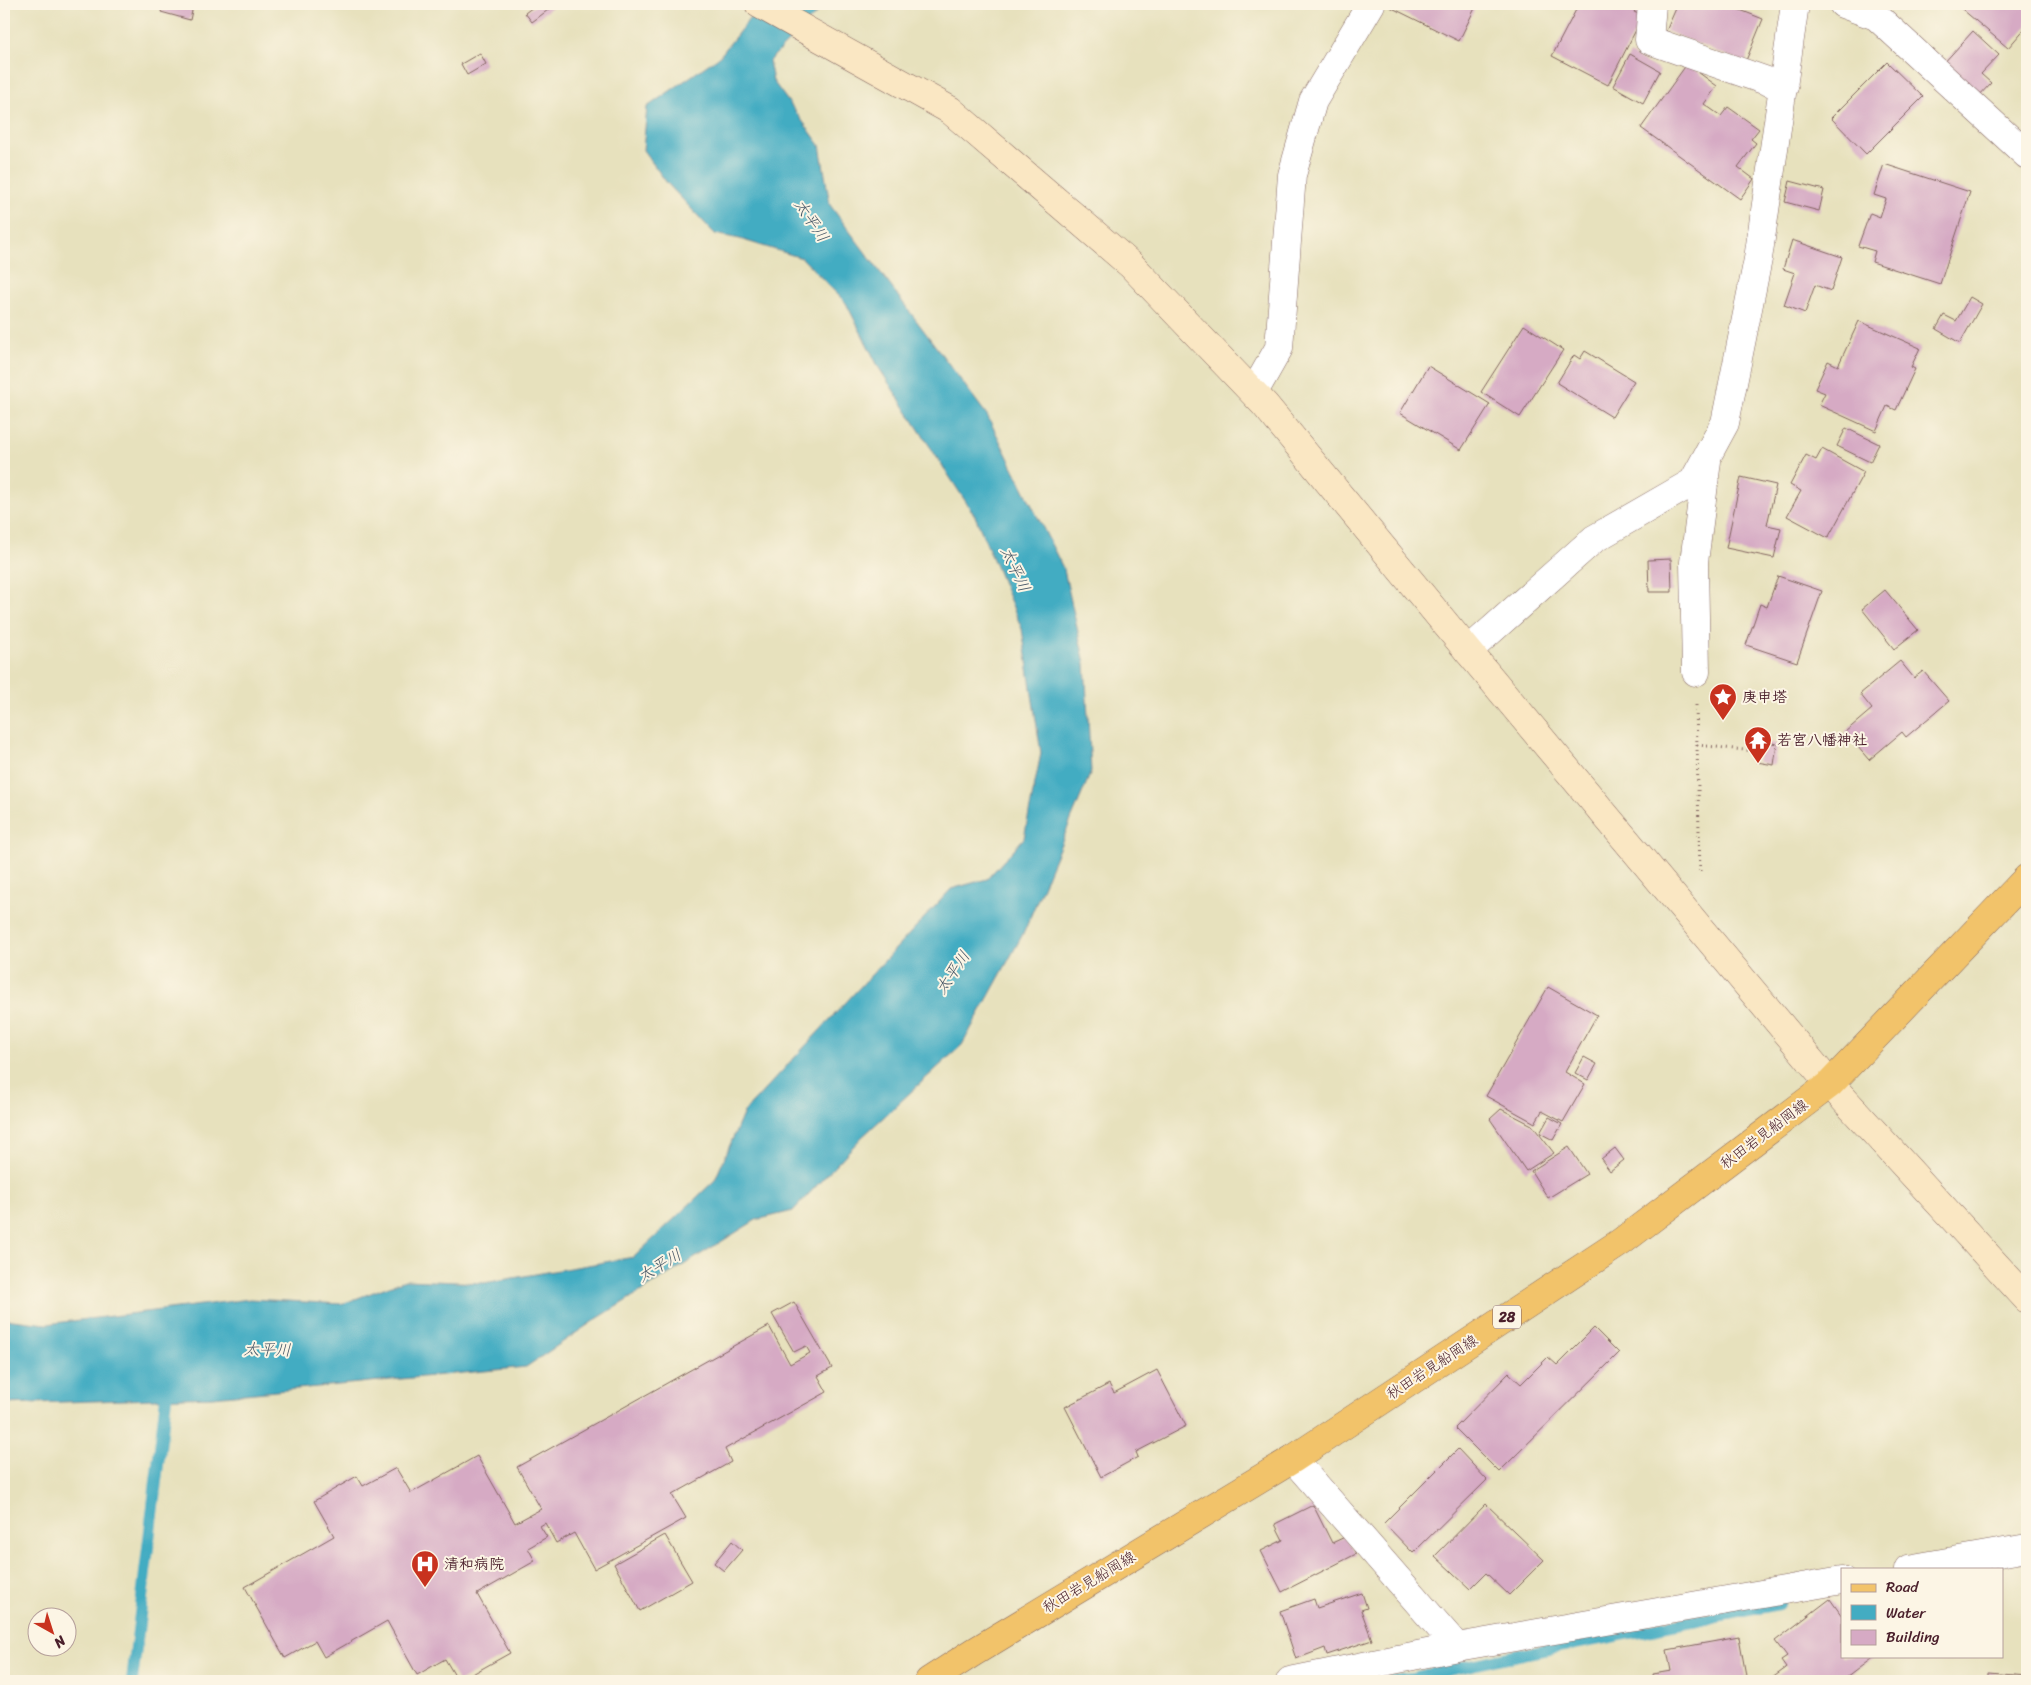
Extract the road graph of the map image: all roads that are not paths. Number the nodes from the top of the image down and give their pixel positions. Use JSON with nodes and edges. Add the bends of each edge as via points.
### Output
{"nodes":[{"id":1,"x":759,"y":4,"type":"edge"},
{"id":2,"x":1370,"y":4,"type":"edge"},
{"id":3,"x":1652,"y":4,"type":"edge"},
{"id":4,"x":1795,"y":4,"type":"edge"},
{"id":5,"x":1843,"y":4,"type":"edge"},
{"id":6,"x":1784,"y":87,"type":"junction"},
{"id":7,"x":2027,"y":155,"type":"edge"},
{"id":8,"x":1254,"y":392,"type":"junction"},
{"id":9,"x":1708,"y":455,"type":"junction"},
{"id":10,"x":1468,"y":651,"type":"junction"},
{"id":11,"x":1696,"y":672,"type":"road end"},
{"id":12,"x":2027,"y":878,"type":"edge"},
{"id":13,"x":1830,"y":1084,"type":"junction"},
{"id":14,"x":2027,"y":1299,"type":"edge"},
{"id":15,"x":1293,"y":1459,"type":"junction"},
{"id":16,"x":2027,"y":1548,"type":"edge"},
{"id":17,"x":1914,"y":1568,"type":"edge"},
{"id":18,"x":1841,"y":1580,"type":"edge"},
{"id":19,"x":1457,"y":1648,"type":"junction"},
{"id":20,"x":929,"y":1681,"type":"edge"},
{"id":21,"x":1290,"y":1681,"type":"edge"}],
"edges":[{"from":1,"to":8,"type":"street","via":[[950,110],[1131,264]]},
{"from":2,"to":8,"type":"street","via":[[1312,101],[1292,175],[1279,348]]},
{"from":3,"to":6,"type":"street","via":[[1649,40]]},
{"from":4,"to":6,"type":"street"},
{"from":5,"to":7,"type":"street","via":[[1876,16]]},
{"from":6,"to":9,"type":"street","via":[[1758,259],[1725,423]]},
{"from":8,"to":10,"type":"street"},
{"from":9,"to":10,"type":"street","via":[[1693,482],[1594,539]]},
{"from":9,"to":11,"type":"street","via":[[1694,562]]},
{"from":10,"to":13,"type":"street"},
{"from":12,"to":13,"type":"main road","name":"秋田岩見船岡線","number":"28"},
{"from":13,"to":14,"type":"street"},
{"from":13,"to":15,"type":"main road","name":"秋田岩見船岡線","number":"28","via":[[1621,1242]]},
{"from":15,"to":19,"type":"street"},
{"from":15,"to":20,"type":"main road","name":"秋田岩見船岡線","number":"28"},
{"from":16,"to":17,"type":"street"},
{"from":18,"to":19,"type":"street"},
{"from":19,"to":21,"type":"street"}]}
